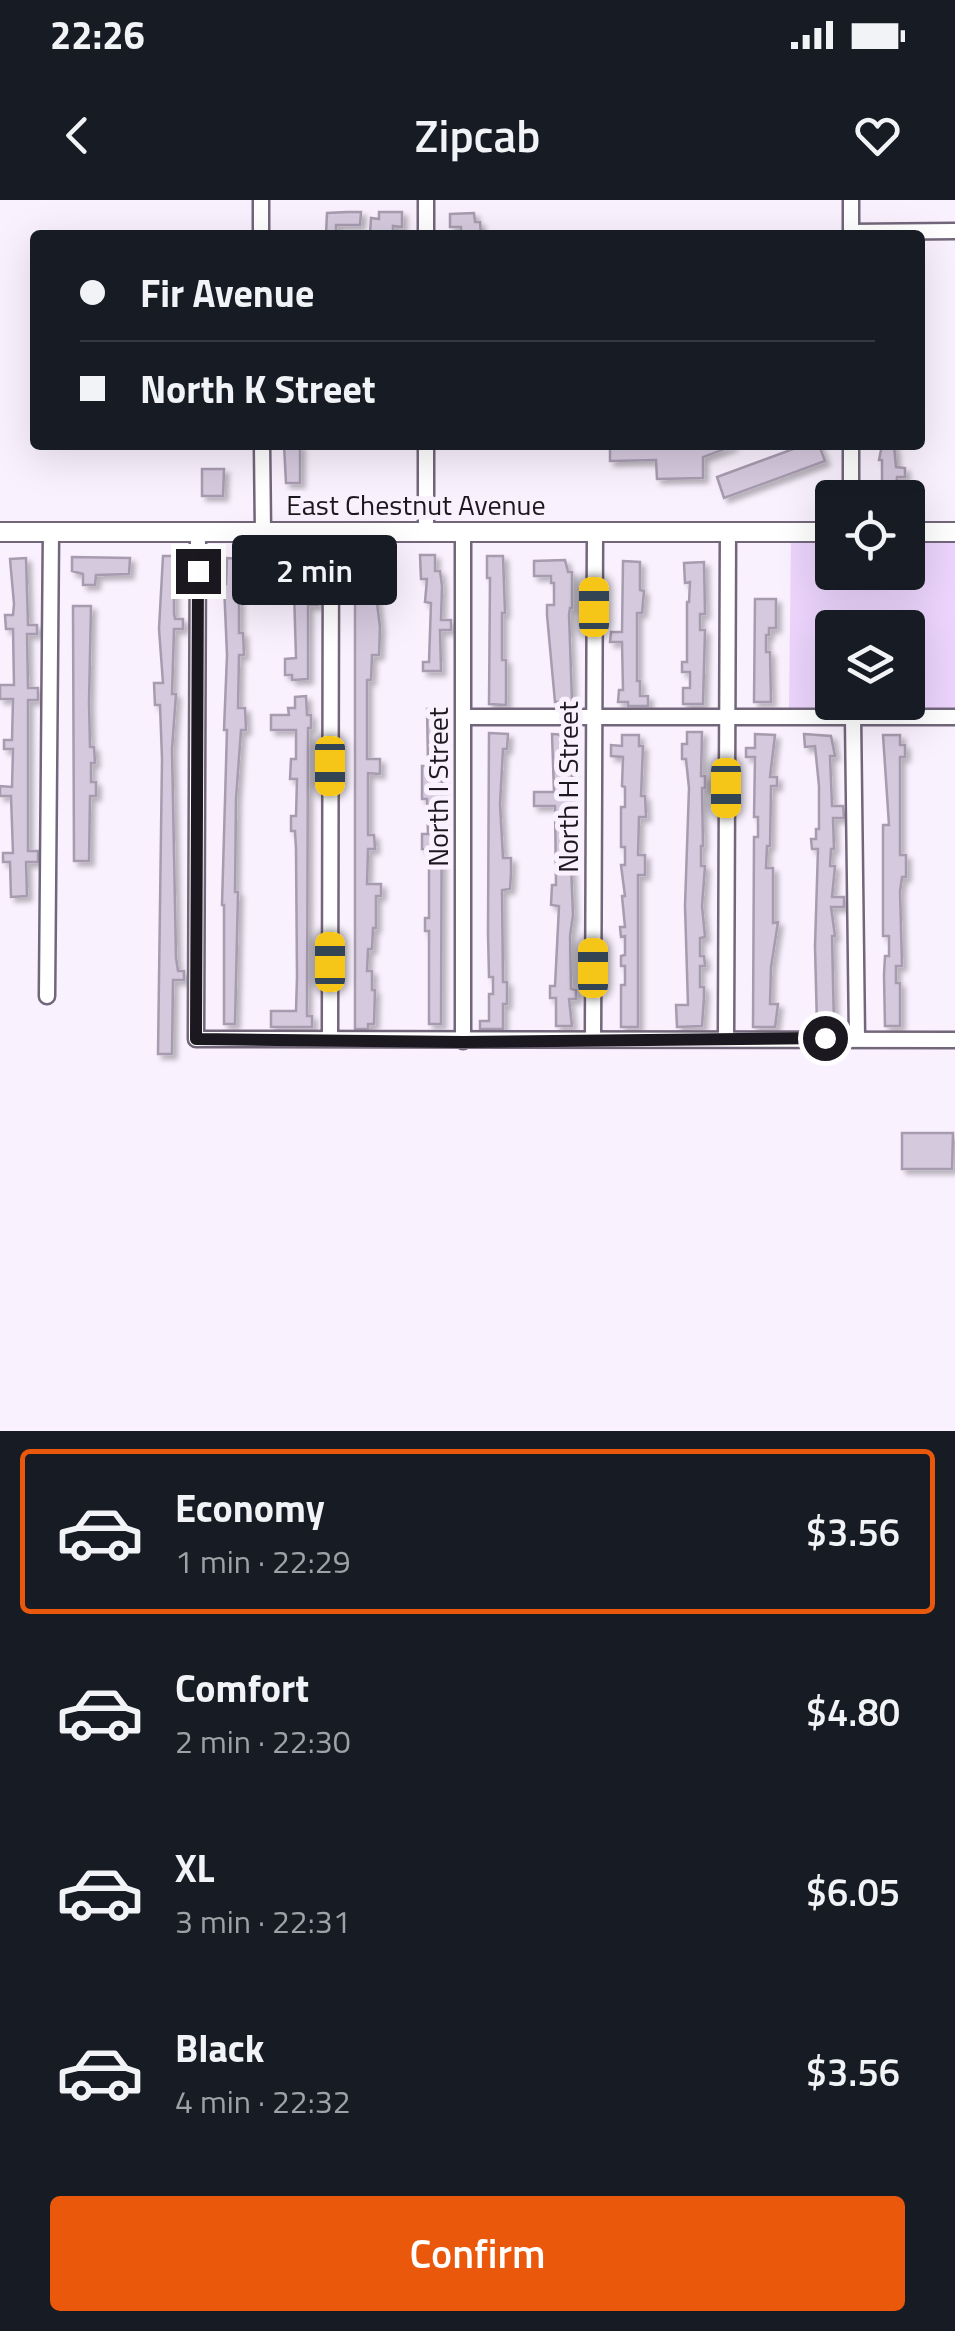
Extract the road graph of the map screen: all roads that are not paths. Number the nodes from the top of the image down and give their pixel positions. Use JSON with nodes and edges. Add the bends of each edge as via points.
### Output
{"nodes":[{"id":1,"x":261,"y":200,"type":"edge"},
{"id":2,"x":426,"y":200,"type":"edge"},
{"id":3,"x":851,"y":200,"type":"edge"},
{"id":4,"x":261,"y":230,"type":"edge"},
{"id":5,"x":426,"y":230,"type":"edge"},
{"id":6,"x":851,"y":230,"type":"edge"},
{"id":7,"x":955,"y":231,"type":"edge"},
{"id":8,"x":925,"y":232,"type":"edge"},
{"id":9,"x":262,"y":450,"type":"edge"},
{"id":10,"x":426,"y":450,"type":"edge"},
{"id":11,"x":851,"y":450,"type":"edge"},
{"id":12,"x":851,"y":480,"type":"edge"},
{"id":13,"x":0,"y":532,"type":"edge"},
{"id":14,"x":51,"y":532,"type":"junction"},
{"id":15,"x":198,"y":532,"type":"junction"},
{"id":16,"x":263,"y":532,"type":"junction"},
{"id":17,"x":331,"y":532,"type":"junction"},
{"id":18,"x":426,"y":532,"type":"junction"},
{"id":19,"x":463,"y":532,"type":"junction"},
{"id":20,"x":815,"y":532,"type":"edge"},
{"id":21,"x":925,"y":532,"type":"edge"},
{"id":22,"x":955,"y":532,"type":"edge"},
{"id":23,"x":728,"y":533,"type":"junction"},
{"id":24,"x":594,"y":534,"type":"junction"},
{"id":25,"x":462,"y":717,"type":"junction"},
{"id":26,"x":593,"y":717,"type":"junction"},
{"id":27,"x":726,"y":717,"type":"junction"},
{"id":28,"x":815,"y":718,"type":"edge"},
{"id":29,"x":925,"y":718,"type":"edge"},
{"id":30,"x":955,"y":718,"type":"edge"},
{"id":31,"x":853,"y":720,"type":"edge"},
{"id":32,"x":48,"y":996,"type":"dead end"},
{"id":33,"x":726,"y":1038,"type":"junction"},
{"id":34,"x":858,"y":1038,"type":"junction"},
{"id":35,"x":330,"y":1040,"type":"junction"},
{"id":36,"x":593,"y":1040,"type":"junction"},
{"id":37,"x":955,"y":1040,"type":"edge"},
{"id":38,"x":463,"y":1042,"type":"junction"}],
"edges":[{"from":1,"to":4,"type":"street"},
{"from":2,"to":5,"type":"street"},
{"from":3,"to":6,"type":"street"},
{"from":7,"to":8,"type":"street"},
{"from":9,"to":16,"type":"street"},
{"from":10,"to":18,"type":"street"},
{"from":11,"to":12,"type":"street"},
{"from":13,"to":14,"type":"street","name":"East Chestnut Avenue"},
{"from":14,"to":15,"type":"street","name":"East Chestnut Avenue"},
{"from":14,"to":32,"type":"street"},
{"from":15,"to":16,"type":"street","name":"East Chestnut Avenue"},
{"from":15,"to":35,"type":"street","via":[[196,1039]]},
{"from":16,"to":17,"type":"street","name":"East Chestnut Avenue"},
{"from":17,"to":18,"type":"street","name":"East Chestnut Avenue"},
{"from":17,"to":35,"type":"street"},
{"from":18,"to":19,"type":"street","name":"East Chestnut Avenue"},
{"from":19,"to":24,"type":"street","name":"East Chestnut Avenue"},
{"from":19,"to":25,"type":"street","name":"North I Street"},
{"from":20,"to":23,"type":"street","name":"East Chestnut Avenue"},
{"from":21,"to":22,"type":"street"},
{"from":23,"to":24,"type":"street","name":"East Chestnut Avenue"},
{"from":23,"to":27,"type":"street"},
{"from":24,"to":26,"type":"street","name":"North H Street"},
{"from":25,"to":26,"type":"street"},
{"from":25,"to":38,"type":"street","name":"North I Street"},
{"from":26,"to":27,"type":"street"},
{"from":26,"to":36,"type":"street","name":"North H Street"},
{"from":27,"to":28,"type":"street"},
{"from":27,"to":33,"type":"street"},
{"from":29,"to":30,"type":"street"},
{"from":31,"to":34,"type":"street"},
{"from":33,"to":34,"type":"street"},
{"from":33,"to":36,"type":"street"},
{"from":34,"to":37,"type":"street"},
{"from":35,"to":38,"type":"street"},
{"from":36,"to":38,"type":"street"}]}
